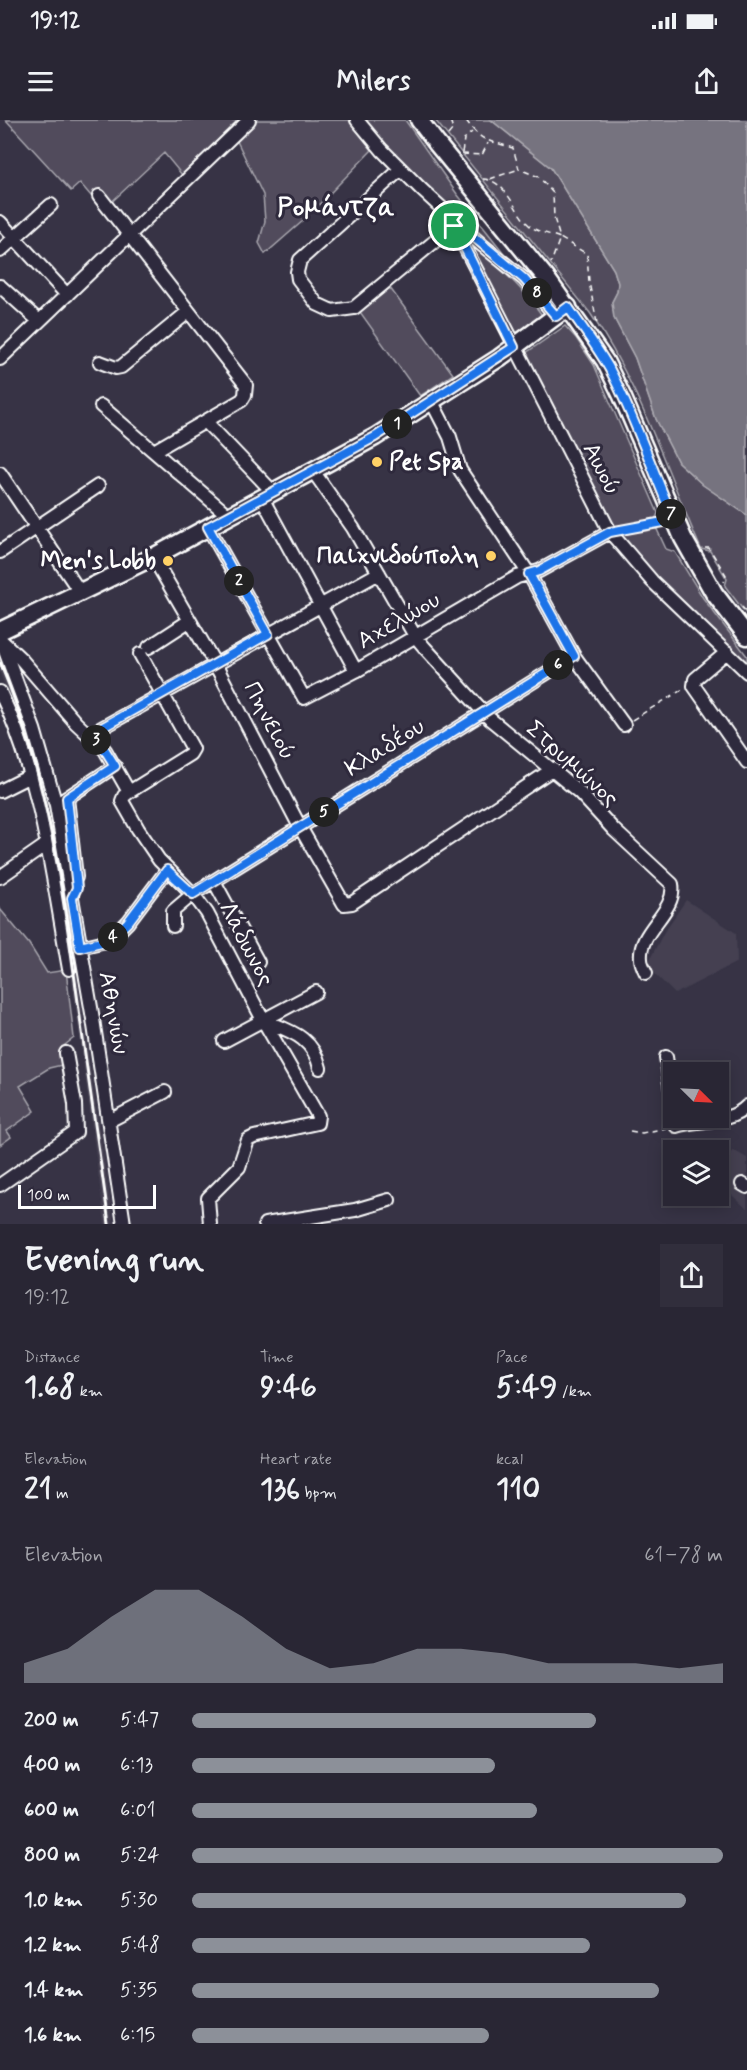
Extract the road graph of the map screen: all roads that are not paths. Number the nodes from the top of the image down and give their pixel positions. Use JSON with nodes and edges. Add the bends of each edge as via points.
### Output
{"nodes":[{"id":1,"x":249,"y":120,"type":"edge"},
{"id":2,"x":357,"y":120,"type":"edge"},
{"id":3,"x":419,"y":120,"type":"edge"},
{"id":4,"x":401,"y":170,"type":"junction"},
{"id":5,"x":99,"y":196,"type":"dead end"},
{"id":6,"x":51,"y":205,"type":"dead end"},
{"id":7,"x":0,"y":222,"type":"edge"},
{"id":8,"x":456,"y":224,"type":"junction"},
{"id":9,"x":129,"y":235,"type":"junction"},
{"id":10,"x":14,"y":238,"type":"junction"},
{"id":11,"x":0,"y":250,"type":"edge"},
{"id":12,"x":0,"y":286,"type":"edge"},
{"id":13,"x":67,"y":295,"type":"junction"},
{"id":14,"x":188,"y":312,"type":"junction"},
{"id":15,"x":562,"y":312,"type":"junction"},
{"id":16,"x":39,"y":321,"type":"junction"},
{"id":17,"x":514,"y":347,"type":"junction"},
{"id":18,"x":0,"y":359,"type":"edge"},
{"id":19,"x":100,"y":362,"type":"dead end"},
{"id":20,"x":432,"y":402,"type":"junction"},
{"id":21,"x":101,"y":406,"type":"dead end"},
{"id":22,"x":206,"y":422,"type":"junction"},
{"id":23,"x":154,"y":451,"type":"junction"},
{"id":24,"x":313,"y":471,"type":"junction"},
{"id":25,"x":0,"y":473,"type":"edge"},
{"id":26,"x":98,"y":486,"type":"dead end"},
{"id":27,"x":267,"y":495,"type":"junction"},
{"id":28,"x":229,"y":516,"type":"junction"},
{"id":29,"x":208,"y":527,"type":"junction"},
{"id":30,"x":37,"y":528,"type":"junction"},
{"id":31,"x":610,"y":532,"type":"junction"},
{"id":32,"x":0,"y":552,"type":"edge"},
{"id":33,"x":153,"y":557,"type":"junction"},
{"id":34,"x":379,"y":573,"type":"junction"},
{"id":35,"x":529,"y":574,"type":"junction"},
{"id":36,"x":80,"y":592,"type":"junction"},
{"id":37,"x":322,"y":606,"type":"junction"},
{"id":38,"x":189,"y":621,"type":"junction"},
{"id":39,"x":0,"y":631,"type":"edge"},
{"id":40,"x":268,"y":634,"type":"junction"},
{"id":41,"x":415,"y":636,"type":"junction"},
{"id":42,"x":747,"y":636,"type":"edge"},
{"id":43,"x":0,"y":640,"type":"edge"},
{"id":44,"x":727,"y":652,"type":"junction"},
{"id":45,"x":574,"y":656,"type":"junction"},
{"id":46,"x":215,"y":664,"type":"junction"},
{"id":47,"x":356,"y":670,"type":"junction"},
{"id":48,"x":747,"y":672,"type":"edge"},
{"id":49,"x":0,"y":692,"type":"edge"},
{"id":50,"x":163,"y":693,"type":"junction"},
{"id":51,"x":483,"y":712,"type":"junction"},
{"id":52,"x":624,"y":726,"type":"road end"},
{"id":53,"x":89,"y":735,"type":"junction"},
{"id":54,"x":747,"y":762,"type":"edge"},
{"id":55,"x":115,"y":766,"type":"junction"},
{"id":56,"x":553,"y":769,"type":"junction"},
{"id":57,"x":30,"y":776,"type":"junction"},
{"id":58,"x":1,"y":788,"type":"edge"},
{"id":59,"x":129,"y":792,"type":"junction"},
{"id":60,"x":67,"y":798,"type":"junction"},
{"id":61,"x":56,"y":805,"type":"junction"},
{"id":62,"x":300,"y":827,"type":"junction"},
{"id":63,"x":46,"y":845,"type":"junction"},
{"id":64,"x":167,"y":870,"type":"junction"},
{"id":65,"x":0,"y":877,"type":"edge"},
{"id":66,"x":214,"y":880,"type":"junction"},
{"id":67,"x":193,"y":894,"type":"junction"},
{"id":68,"x":72,"y":898,"type":"junction"},
{"id":69,"x":173,"y":926,"type":"dead end"},
{"id":70,"x":80,"y":947,"type":"junction"},
{"id":71,"x":258,"y":962,"type":"dead end"},
{"id":72,"x":69,"y":969,"type":"dead end"},
{"id":73,"x":646,"y":973,"type":"dead end"},
{"id":74,"x":316,"y":992,"type":"dead end"},
{"id":75,"x":263,"y":1020,"type":"junction"},
{"id":76,"x":224,"y":1041,"type":"dead end"},
{"id":77,"x":66,"y":1053,"type":"dead end"},
{"id":78,"x":666,"y":1057,"type":"dead end"},
{"id":79,"x":667,"y":1062,"type":"edge"},
{"id":80,"x":320,"y":1068,"type":"dead end"},
{"id":81,"x":165,"y":1092,"type":"dead end"},
{"id":82,"x":747,"y":1106,"type":"edge"},
{"id":83,"x":729,"y":1117,"type":"edge"},
{"id":84,"x":109,"y":1121,"type":"junction"},
{"id":85,"x":0,"y":1185,"type":"edge"},
{"id":86,"x":389,"y":1200,"type":"dead end"},
{"id":87,"x":308,"y":1221,"type":"edge"},
{"id":88,"x":124,"y":1224,"type":"edge"},
{"id":89,"x":210,"y":1224,"type":"edge"},
{"id":90,"x":265,"y":1224,"type":"edge"}],
"edges":[{"from":1,"to":9,"type":"street"},
{"from":2,"to":4,"type":"street"},
{"from":3,"to":15,"type":"main road","via":[[437,144],[457,158],[465,178],[547,279]]},
{"from":4,"to":8,"type":"street"},
{"from":4,"to":8,"type":"street","via":[[300,260],[298,279],[317,304],[332,311],[354,308]]},
{"from":5,"to":9,"type":"street"},
{"from":6,"to":10,"type":"street"},
{"from":7,"to":10,"type":"street"},
{"from":8,"to":15,"type":"street"},
{"from":8,"to":17,"type":"street","name":"Αωού"},
{"from":9,"to":13,"type":"street"},
{"from":9,"to":14,"type":"street"},
{"from":10,"to":11,"type":"street"},
{"from":10,"to":13,"type":"street"},
{"from":12,"to":16,"type":"street"},
{"from":13,"to":16,"type":"street"},
{"from":14,"to":19,"type":"street","via":[[121,367]]},
{"from":14,"to":22,"type":"street","via":[[247,388],[242,400]]},
{"from":15,"to":17,"type":"main road"},
{"from":15,"to":42,"type":"main road","via":[[591,340],[611,371],[674,520],[707,582]]},
{"from":16,"to":18,"type":"street"},
{"from":17,"to":20,"type":"main road"},
{"from":17,"to":31,"type":"street","name":"Αωού"},
{"from":20,"to":24,"type":"main road"},
{"from":20,"to":35,"type":"street","via":[[450,437],[460,470]]},
{"from":21,"to":23,"type":"street"},
{"from":22,"to":23,"type":"street"},
{"from":22,"to":27,"type":"street"},
{"from":23,"to":28,"type":"street"},
{"from":24,"to":27,"type":"main road"},
{"from":24,"to":34,"type":"street","name":"Στρυμώνος"},
{"from":25,"to":30,"type":"street"},
{"from":26,"to":30,"type":"street"},
{"from":27,"to":28,"type":"main road"},
{"from":27,"to":37,"type":"street"},
{"from":28,"to":29,"type":"main road"},
{"from":29,"to":33,"type":"main road"},
{"from":29,"to":40,"type":"street"},
{"from":30,"to":32,"type":"street"},
{"from":30,"to":36,"type":"street"},
{"from":31,"to":35,"type":"street","name":"Αχελώου"},
{"from":31,"to":44,"type":"street","name":"Αωού","via":[[652,581]]},
{"from":33,"to":36,"type":"main road"},
{"from":33,"to":38,"type":"street","name":"Πηνειού"},
{"from":34,"to":37,"type":"street"},
{"from":34,"to":41,"type":"street","name":"Στρυμώνος"},
{"from":35,"to":41,"type":"street","name":"Αχελώου","via":[[517,576]]},
{"from":35,"to":45,"type":"street"},
{"from":36,"to":39,"type":"main road"},
{"from":37,"to":40,"type":"street"},
{"from":37,"to":47,"type":"street"},
{"from":38,"to":46,"type":"street","name":"Πηνειού"},
{"from":38,"to":50,"type":"street","via":[[145,651]]},
{"from":40,"to":46,"type":"street"},
{"from":40,"to":47,"type":"street","name":"Αχελώου","via":[[304,698]]},
{"from":41,"to":47,"type":"street","name":"Αχελώου"},
{"from":41,"to":51,"type":"street","name":"Στρυμώνος"},
{"from":43,"to":53,"type":"street","name":"Λάδωνος"},
{"from":43,"to":61,"type":"street","name":"Αθηνών","via":[[34,729]]},
{"from":44,"to":48,"type":"street","name":"Αωού"},
{"from":44,"to":54,"type":"street","via":[[693,683]]},
{"from":45,"to":51,"type":"street","name":"Κλαδέου"},
{"from":45,"to":52,"type":"street"},
{"from":46,"to":50,"type":"street"},
{"from":46,"to":62,"type":"street","name":"Πηνειού"},
{"from":49,"to":57,"type":"street","name":"Αθηνών"},
{"from":50,"to":53,"type":"street"},
{"from":50,"to":59,"type":"street","via":[[192,752]]},
{"from":51,"to":56,"type":"street","name":"Στρυμώνος"},
{"from":51,"to":62,"type":"street","name":"Κλαδέου"},
{"from":53,"to":55,"type":"street","name":"Λάδωνος"},
{"from":55,"to":59,"type":"street","name":"Λάδωνος"},
{"from":55,"to":60,"type":"street"},
{"from":56,"to":62,"type":"street","name":"Πηνειού","via":[[346,905]]},
{"from":56,"to":73,"type":"street","name":"Στρυμώνος","via":[[672,884],[672,898],[648,934],[640,958]]},
{"from":57,"to":58,"type":"street"},
{"from":57,"to":63,"type":"street","name":"Αθηνών"},
{"from":59,"to":64,"type":"street","name":"Λάδωνος","via":[[123,804]]},
{"from":60,"to":61,"type":"street"},
{"from":60,"to":68,"type":"street","via":[[77,888]]},
{"from":61,"to":68,"type":"street","name":"Αθηνών"},
{"from":62,"to":66,"type":"street","name":"Κλαδέου"},
{"from":63,"to":65,"type":"street"},
{"from":63,"to":72,"type":"street","name":"Αθηνών"},
{"from":64,"to":67,"type":"street","name":"Λάδωνος"},
{"from":64,"to":70,"type":"street","via":[[110,940]]},
{"from":66,"to":67,"type":"street","name":"Κλαδέου"},
{"from":66,"to":71,"type":"street"},
{"from":67,"to":69,"type":"street","name":"Κλαδέου","via":[[173,911]]},
{"from":67,"to":75,"type":"street","name":"Λάδωνος","via":[[223,940]]},
{"from":68,"to":70,"type":"street","name":"Αθηνών"},
{"from":70,"to":84,"type":"street","name":"Αθηνών"},
{"from":74,"to":75,"type":"street"},
{"from":75,"to":76,"type":"street"},
{"from":75,"to":80,"type":"street","name":"Λάδωνος","via":[[298,1034],[313,1051]]},
{"from":75,"to":89,"type":"street","name":"Λάδωνος","via":[[319,1119],[315,1124],[251,1138],[239,1167],[208,1198]]},
{"from":77,"to":85,"type":"street","via":[[76,1132]]},
{"from":78,"to":79,"type":"street"},
{"from":81,"to":84,"type":"street"},
{"from":82,"to":83,"type":"street"},
{"from":84,"to":88,"type":"street","name":"Αθηνών"},
{"from":86,"to":87,"type":"street"},
{"from":87,"to":90,"type":"street"}]}
